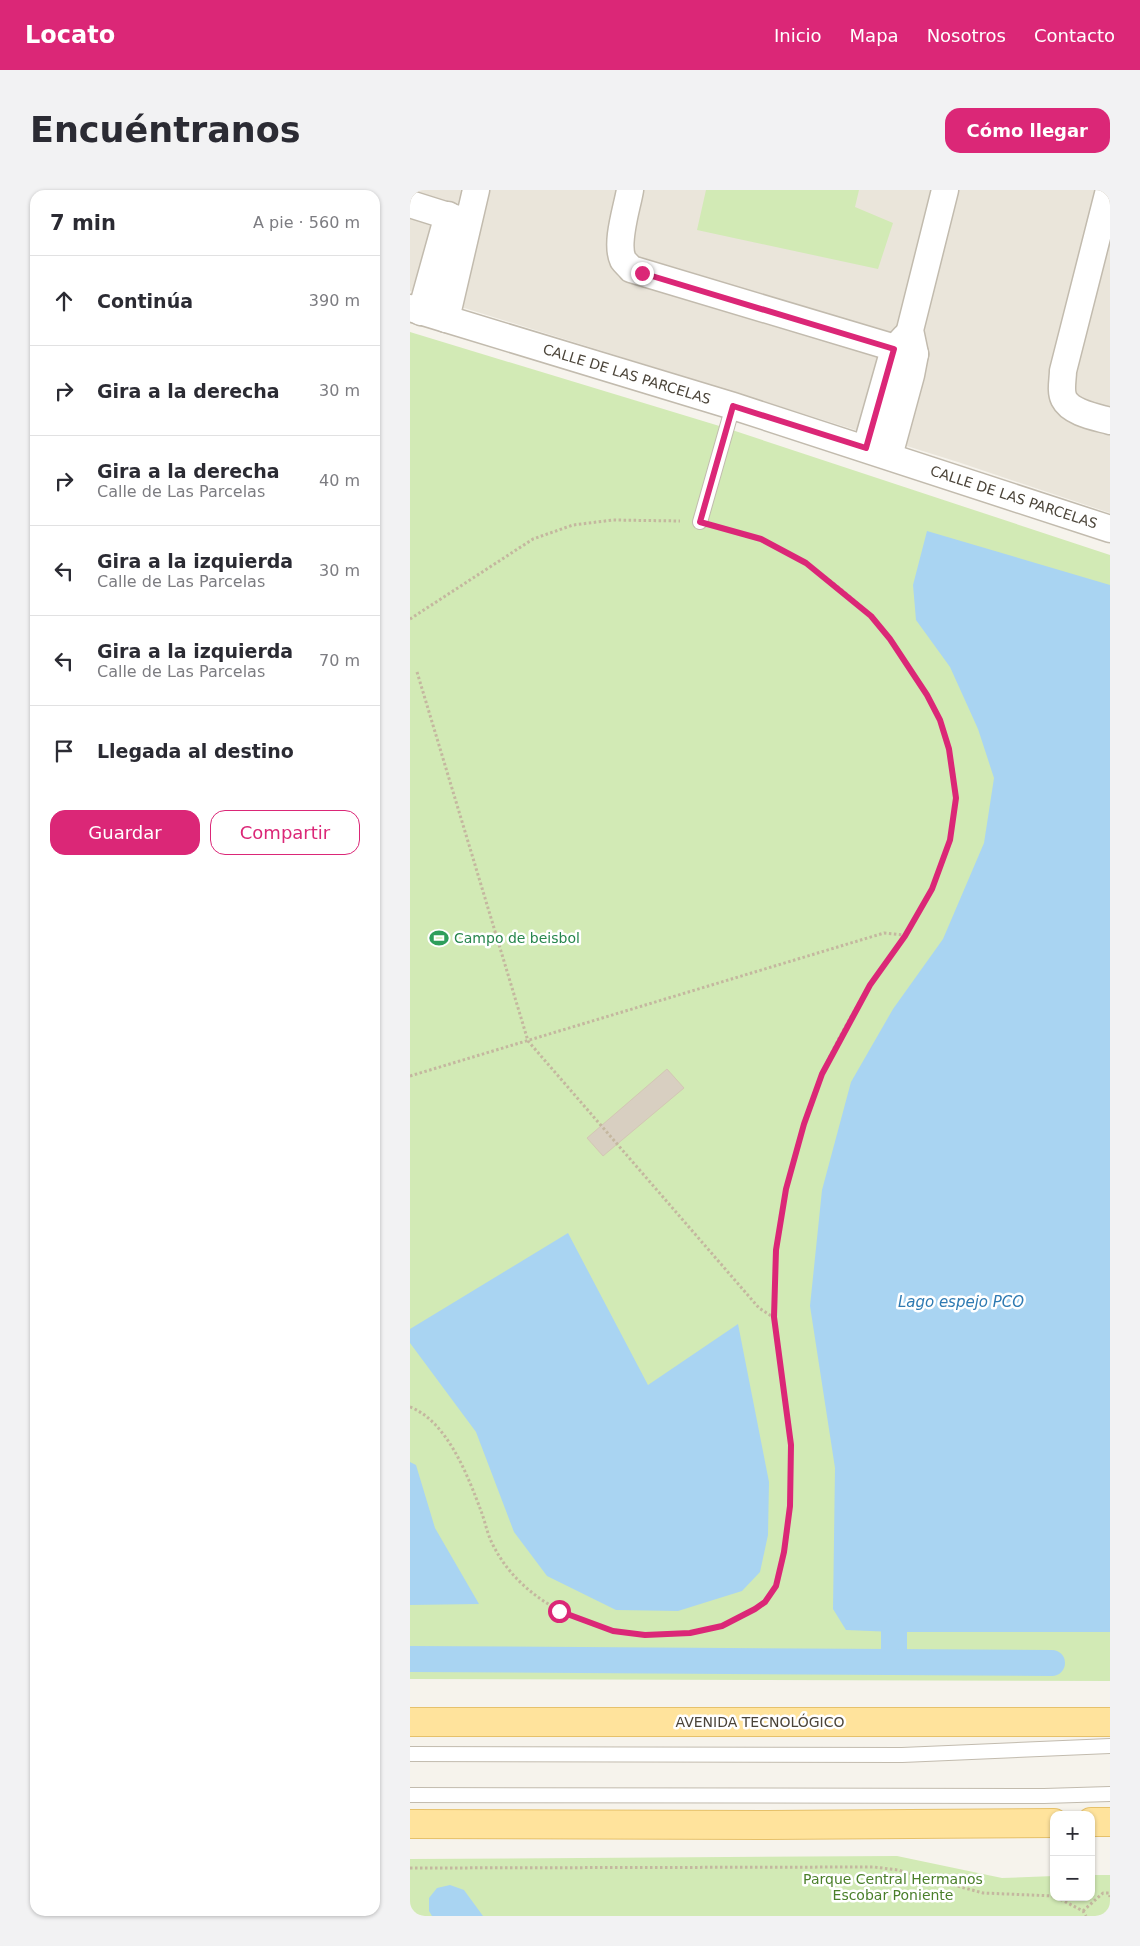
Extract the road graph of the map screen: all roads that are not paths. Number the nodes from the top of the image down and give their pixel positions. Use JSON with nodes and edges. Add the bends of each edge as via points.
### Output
{"nodes":[{"id":1,"x":476,"y":190,"type":"edge"},
{"id":2,"x":630,"y":190,"type":"edge"},
{"id":3,"x":945,"y":190,"type":"edge"},
{"id":4,"x":1109,"y":190,"type":"edge"},
{"id":5,"x":410,"y":204,"type":"edge"},
{"id":6,"x":459,"y":219,"type":"junction"},
{"id":7,"x":415,"y":310,"type":"edge"},
{"id":8,"x":446,"y":319,"type":"junction"},
{"id":9,"x":906,"y":344,"type":"junction"},
{"id":10,"x":733,"y":406,"type":"junction"},
{"id":11,"x":1110,"y":421,"type":"edge"},
{"id":12,"x":877,"y":452,"type":"junction"},
{"id":13,"x":700,"y":522,"type":"road end"},
{"id":14,"x":1110,"y":529,"type":"edge"},
{"id":15,"x":410,"y":1722,"type":"edge"},
{"id":16,"x":1110,"y":1722,"type":"edge"},
{"id":17,"x":1110,"y":1746,"type":"edge"},
{"id":18,"x":410,"y":1754,"type":"edge"},
{"id":19,"x":1110,"y":1794,"type":"edge"},
{"id":20,"x":410,"y":1795,"type":"edge"},
{"id":21,"x":1095,"y":1822,"type":"edge"},
{"id":22,"x":1110,"y":1822,"type":"edge"},
{"id":23,"x":1050,"y":1823,"type":"edge"},
{"id":24,"x":410,"y":1824,"type":"edge"}],
"edges":[{"from":1,"to":6,"type":"street","name":"CALLE DE LAS PARCELAS"},
{"from":2,"to":9,"type":"street","via":[[621,246],[623,260],[631,269]]},
{"from":3,"to":9,"type":"street"},
{"from":4,"to":11,"type":"street","via":[[1063,371],[1062,387],[1064,400],[1073,408]]},
{"from":5,"to":6,"type":"street"},
{"from":6,"to":7,"type":"street","name":"CALLE DE LAS PARCELAS"},
{"from":6,"to":8,"type":"street","name":"CALLE DE LAS PARCELAS"},
{"from":7,"to":8,"type":"street","name":"CALLE DE LAS PARCELAS"},
{"from":8,"to":10,"type":"street","name":"CALLE DE LAS PARCELAS"},
{"from":9,"to":12,"type":"street","via":[[911,375]]},
{"from":10,"to":12,"type":"street","name":"CALLE DE LAS PARCELAS"},
{"from":10,"to":13,"type":"lane"},
{"from":12,"to":14,"type":"street","name":"CALLE DE LAS PARCELAS"},
{"from":15,"to":16,"type":"main road","name":"AVENIDA TECNOLÓGICO"},
{"from":17,"to":18,"type":"lane","via":[[902,1755]]},
{"from":19,"to":20,"type":"lane"},
{"from":21,"to":22,"type":"main road"},
{"from":23,"to":24,"type":"main road"}]}
